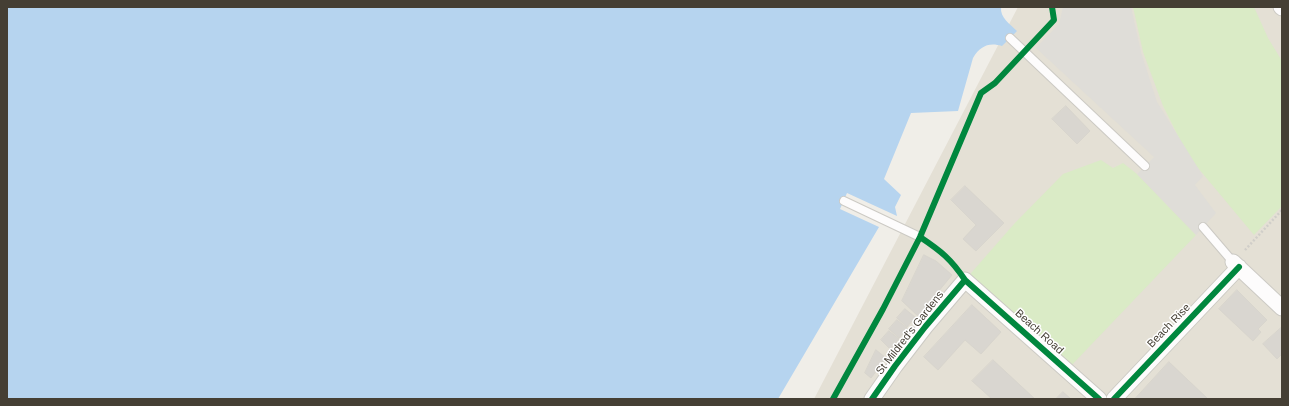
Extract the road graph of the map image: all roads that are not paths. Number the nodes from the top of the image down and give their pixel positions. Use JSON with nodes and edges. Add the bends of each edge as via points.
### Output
{"nodes":[{"id":1,"x":1010,"y":38,"type":"dead end"},
{"id":2,"x":1145,"y":166,"type":"dead end"},
{"id":3,"x":844,"y":201,"type":"dead end"},
{"id":4,"x":1203,"y":226,"type":"dead end"},
{"id":5,"x":920,"y":236,"type":"dead end"},
{"id":6,"x":1236,"y":265,"type":"junction"},
{"id":7,"x":966,"y":280,"type":"joint"},
{"id":8,"x":1282,"y":308,"type":"edge"},
{"id":9,"x":872,"y":399,"type":"edge"},
{"id":10,"x":1099,"y":399,"type":"edge"},
{"id":11,"x":1114,"y":399,"type":"edge"}],
"edges":[{"from":1,"to":2,"type":"lane"},
{"from":3,"to":5,"type":"lane"},
{"from":4,"to":6,"type":"lane"},
{"from":6,"to":8,"type":"street"},
{"from":6,"to":11,"type":"street","name":"Beach Rise"},
{"from":7,"to":9,"type":"street","name":"St Mildred's Gardens","via":[[925,327]]},
{"from":7,"to":10,"type":"street","name":"Beach Road"}]}
